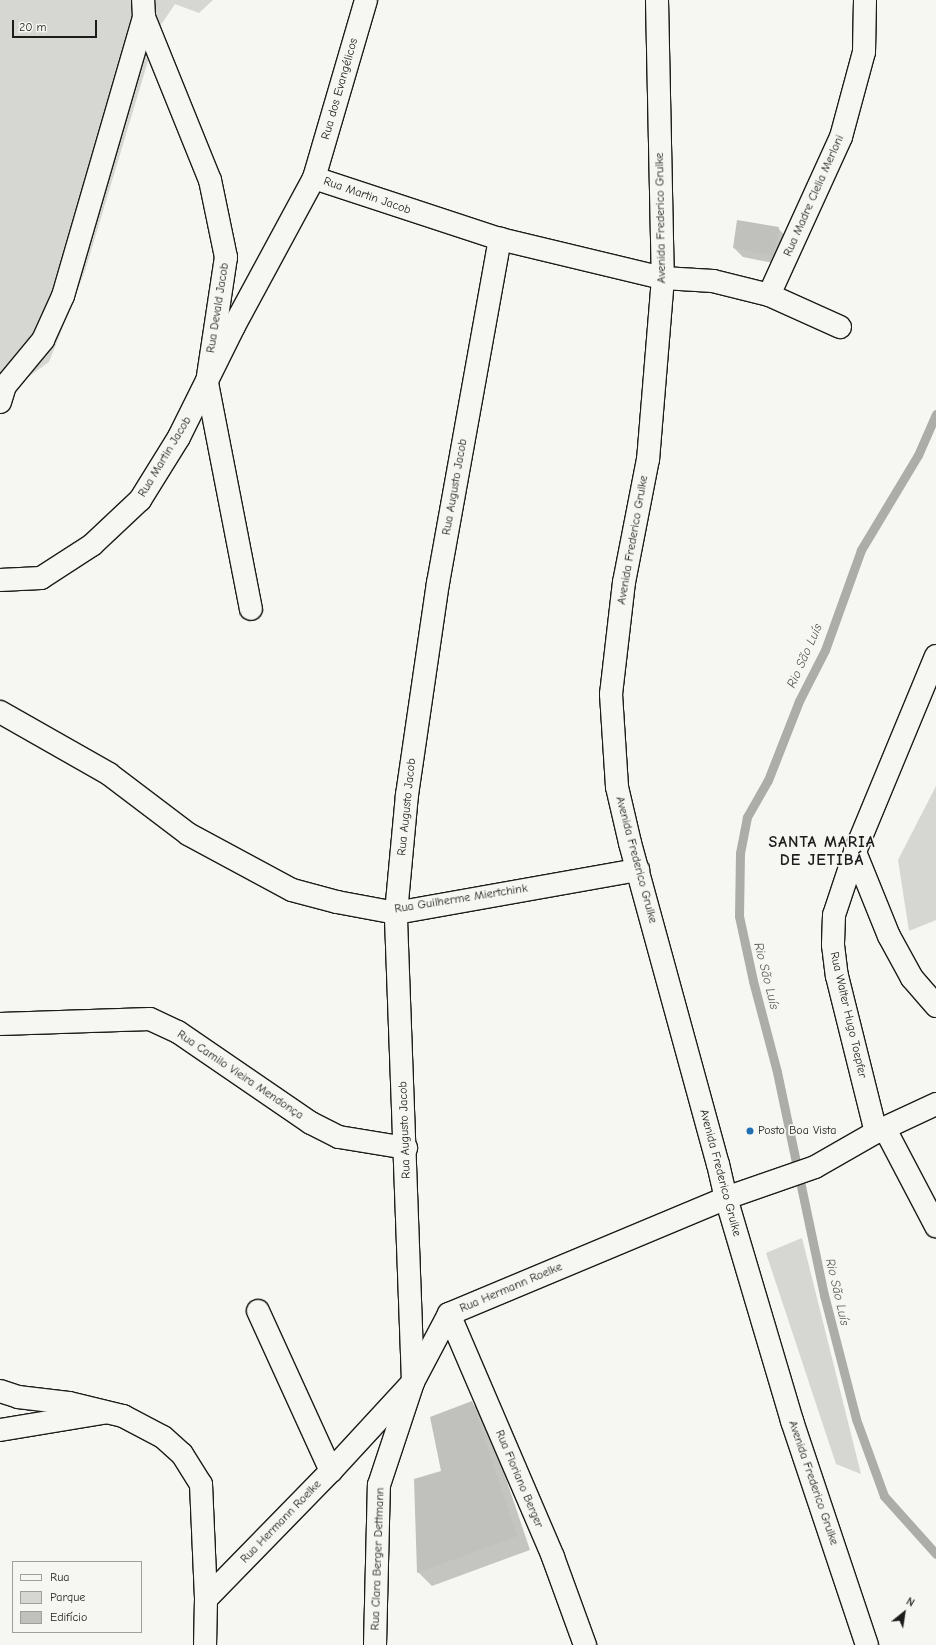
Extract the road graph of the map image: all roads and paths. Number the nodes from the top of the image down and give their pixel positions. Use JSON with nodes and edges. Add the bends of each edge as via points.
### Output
{"nodes":[{"id":1,"x":366,"y":0,"type":"edge"},
{"id":2,"x":657,"y":0,"type":"edge"},
{"id":3,"x":865,"y":0,"type":"edge"},
{"id":4,"x":144,"y":9,"type":"edge"},
{"id":5,"x":314,"y":178,"type":"junction"},
{"id":6,"x":500,"y":239,"type":"junction"},
{"id":7,"x":663,"y":278,"type":"junction"},
{"id":8,"x":769,"y":295,"type":"junction"},
{"id":9,"x":840,"y":327,"type":"dead end"},
{"id":10,"x":207,"y":383,"type":"junction"},
{"id":11,"x":0,"y":402,"type":"edge"},
{"id":12,"x":0,"y":580,"type":"edge"},
{"id":13,"x":251,"y":608,"type":"dead end"},
{"id":14,"x":936,"y":656,"type":"edge"},
{"id":15,"x":0,"y":712,"type":"edge"},
{"id":16,"x":855,"y":852,"type":"junction"},
{"id":17,"x":638,"y":870,"type":"junction"},
{"id":18,"x":396,"y":913,"type":"junction"},
{"id":19,"x":936,"y":1006,"type":"edge"},
{"id":20,"x":0,"y":1024,"type":"edge"},
{"id":21,"x":936,"y":1104,"type":"edge"},
{"id":22,"x":881,"y":1130,"type":"junction"},
{"id":23,"x":406,"y":1148,"type":"junction"},
{"id":24,"x":726,"y":1198,"type":"junction"},
{"id":25,"x":936,"y":1226,"type":"edge"},
{"id":26,"x":258,"y":1311,"type":"dead end"},
{"id":27,"x":449,"y":1314,"type":"junction"},
{"id":28,"x":413,"y":1382,"type":"junction"},
{"id":29,"x":0,"y":1391,"type":"edge"},
{"id":30,"x":108,"y":1412,"type":"junction"},
{"id":31,"x":0,"y":1430,"type":"edge"},
{"id":32,"x":332,"y":1471,"type":"junction"},
{"id":33,"x":206,"y":1599,"type":"junction"},
{"id":34,"x":205,"y":1645,"type":"edge"},
{"id":35,"x":375,"y":1645,"type":"edge"},
{"id":36,"x":585,"y":1645,"type":"edge"},
{"id":37,"x":867,"y":1645,"type":"edge"}],
"edges":[{"from":1,"to":5,"type":"street","name":"Rua dos Evangélicos"},
{"from":2,"to":7,"type":"street","name":"Avenida Frederico Grulke"},
{"from":3,"to":8,"type":"street","name":"Rua Madre Clelia Merloni","via":[[864,52],[841,137]]},
{"from":4,"to":10,"type":"street","name":"Rua Devald Jacob","via":[[210,180],[226,257]]},
{"from":4,"to":11,"type":"street","via":[[63,296],[43,340],[6,386]]},
{"from":5,"to":6,"type":"street","name":"Rua Martin Jacob"},
{"from":5,"to":10,"type":"street","name":"Rua Martin Jacob","via":[[234,326]]},
{"from":6,"to":7,"type":"street","name":"Rua Martin Jacob"},
{"from":6,"to":18,"type":"street","name":"Rua Augusto Jacob","via":[[438,583],[407,794]]},
{"from":7,"to":8,"type":"street","name":"Rua Martin Jacob","via":[[713,281]]},
{"from":7,"to":17,"type":"street","name":"Avenida Frederico Grulke","via":[[648,459],[624,582],[611,694],[617,787]]},
{"from":8,"to":9,"type":"street","name":"Rua Martin Jacob"},
{"from":10,"to":12,"type":"street","name":"Rua Martin Jacob","via":[[179,437],[140,500],[92,545],[41,578]]},
{"from":10,"to":13,"type":"street","name":"Rua Devald Jacob"},
{"from":14,"to":16,"type":"street","name":"Rua Walter Hugo Toepfer"},
{"from":15,"to":18,"type":"street","name":"Rua Guilherme Miertchink","via":[[109,774],[188,834],[292,890]]},
{"from":16,"to":19,"type":"street","via":[[889,936],[912,978]]},
{"from":16,"to":22,"type":"street","name":"Rua Walter Hugo Toepfer","via":[[834,915],[833,945],[837,976]]},
{"from":17,"to":18,"type":"street","name":"Rua Guilherme Miertchink"},
{"from":17,"to":24,"type":"street","name":"Avenida Frederico Grulke"},
{"from":18,"to":23,"type":"street","name":"Rua Augusto Jacob"},
{"from":20,"to":23,"type":"street","name":"Rua Camilo Vieira Mendonça","via":[[150,1019],[178,1032],[311,1123],[339,1137]]},
{"from":21,"to":22,"type":"street","name":"Rua Hermann Roelke"},
{"from":22,"to":24,"type":"street","name":"Rua Hermann Roelke","via":[[815,1166]]},
{"from":22,"to":25,"type":"street","name":"Rua Walter Hugo Toepfer"},
{"from":23,"to":28,"type":"street","name":"Rua Augusto Jacob"},
{"from":24,"to":27,"type":"street","name":"Rua Hermann Roelke"},
{"from":24,"to":37,"type":"street","name":"Avenida Frederico Grulke","via":[[792,1421]]},
{"from":26,"to":32,"type":"street"},
{"from":27,"to":28,"type":"street","name":"Rua Hermann Roelke"},
{"from":27,"to":36,"type":"street","name":"Rua Floriano Berger","via":[[553,1557]]},
{"from":28,"to":32,"type":"street","name":"Rua Hermann Roelke"},
{"from":28,"to":35,"type":"street","name":"Rua Clara Berger Dettmann","via":[[379,1485]]},
{"from":29,"to":30,"type":"street","via":[[18,1397],[68,1403]]},
{"from":30,"to":31,"type":"street","via":[[73,1420]]},
{"from":30,"to":33,"type":"street","via":[[142,1424],[163,1437],[182,1454],[201,1484]]},
{"from":32,"to":33,"type":"street","name":"Rua Hermann Roelke"},
{"from":33,"to":34,"type":"street"}]}
